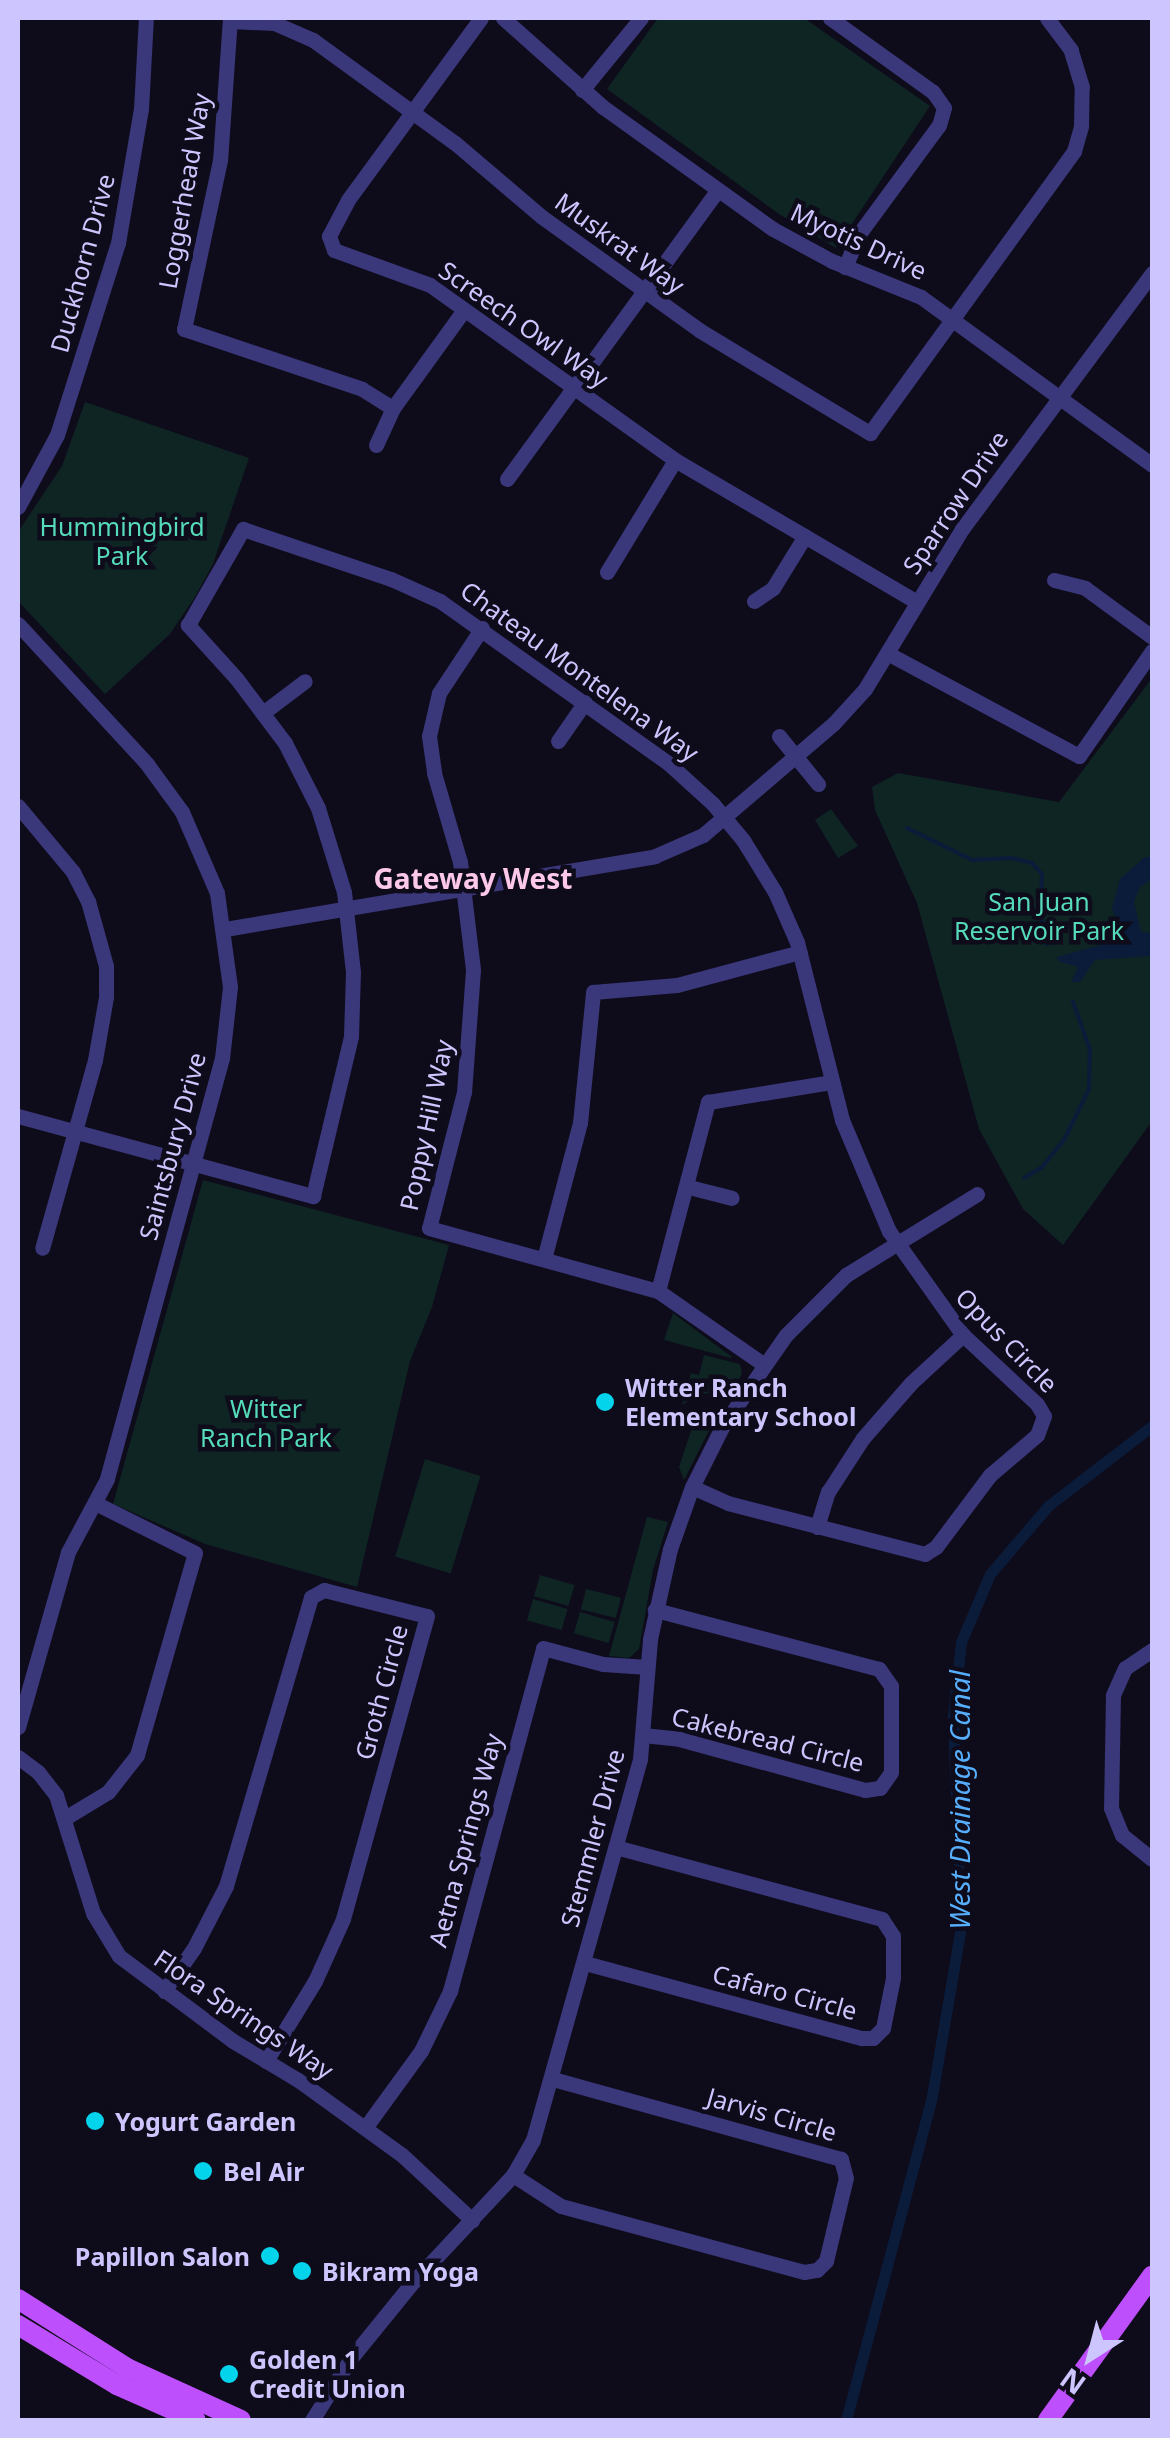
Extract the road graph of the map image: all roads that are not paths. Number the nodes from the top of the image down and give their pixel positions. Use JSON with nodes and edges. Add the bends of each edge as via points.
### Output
{"nodes":[{"id":1,"x":146,"y":18,"type":"edge"},
{"id":2,"x":481,"y":18,"type":"edge"},
{"id":3,"x":503,"y":18,"type":"edge"},
{"id":4,"x":641,"y":18,"type":"edge"},
{"id":5,"x":1047,"y":18,"type":"edge"},
{"id":6,"x":230,"y":19,"type":"edge"},
{"id":7,"x":838,"y":20,"type":"edge"},
{"id":8,"x":582,"y":90,"type":"junction"},
{"id":9,"x":412,"y":112,"type":"junction"},
{"id":10,"x":718,"y":190,"type":"junction"},
{"id":11,"x":845,"y":266,"type":"junction"},
{"id":12,"x":1150,"y":284,"type":"edge"},
{"id":13,"x":644,"y":291,"type":"junction"},
{"id":14,"x":464,"y":310,"type":"junction"},
{"id":15,"x":953,"y":320,"type":"junction"},
{"id":16,"x":575,"y":390,"type":"junction"},
{"id":17,"x":1058,"y":397,"type":"junction"},
{"id":18,"x":393,"y":408,"type":"junction"},
{"id":19,"x":376,"y":445,"type":"dead end"},
{"id":20,"x":675,"y":460,"type":"junction"},
{"id":21,"x":1152,"y":465,"type":"edge"},
{"id":22,"x":508,"y":479,"type":"dead end"},
{"id":23,"x":18,"y":508,"type":"edge"},
{"id":24,"x":805,"y":536,"type":"junction"},
{"id":25,"x":607,"y":572,"type":"dead end"},
{"id":26,"x":1054,"y":580,"type":"dead end"},
{"id":27,"x":754,"y":601,"type":"dead end"},
{"id":28,"x":918,"y":602,"type":"junction"},
{"id":29,"x":18,"y":624,"type":"edge"},
{"id":30,"x":482,"y":628,"type":"junction"},
{"id":31,"x":1152,"y":638,"type":"edge"},
{"id":32,"x":1152,"y":652,"type":"edge"},
{"id":33,"x":887,"y":653,"type":"junction"},
{"id":34,"x":305,"y":682,"type":"dead end"},
{"id":35,"x":585,"y":702,"type":"junction"},
{"id":36,"x":264,"y":712,"type":"junction"},
{"id":37,"x":780,"y":736,"type":"dead end"},
{"id":38,"x":558,"y":741,"type":"dead end"},
{"id":39,"x":796,"y":755,"type":"junction"},
{"id":40,"x":818,"y":784,"type":"dead end"},
{"id":41,"x":18,"y":806,"type":"edge"},
{"id":42,"x":724,"y":816,"type":"junction"},
{"id":43,"x":465,"y":888,"type":"junction"},
{"id":44,"x":346,"y":908,"type":"junction"},
{"id":45,"x":225,"y":929,"type":"junction"},
{"id":46,"x":800,"y":952,"type":"junction"},
{"id":47,"x":832,"y":1082,"type":"junction"},
{"id":48,"x":18,"y":1116,"type":"edge"},
{"id":49,"x":74,"y":1131,"type":"junction"},
{"id":50,"x":194,"y":1164,"type":"junction"},
{"id":51,"x":688,"y":1188,"type":"junction"},
{"id":52,"x":977,"y":1194,"type":"dead end"},
{"id":53,"x":732,"y":1198,"type":"dead end"},
{"id":54,"x":895,"y":1241,"type":"junction"},
{"id":55,"x":42,"y":1248,"type":"dead end"},
{"id":56,"x":544,"y":1259,"type":"junction"},
{"id":57,"x":658,"y":1291,"type":"junction"},
{"id":58,"x":963,"y":1335,"type":"junction"},
{"id":59,"x":763,"y":1364,"type":"junction"},
{"id":60,"x":692,"y":1487,"type":"junction"},
{"id":61,"x":95,"y":1503,"type":"junction"},
{"id":62,"x":817,"y":1527,"type":"junction"},
{"id":63,"x":655,"y":1610,"type":"junction"},
{"id":64,"x":1152,"y":1650,"type":"edge"},
{"id":65,"x":647,"y":1668,"type":"junction"},
{"id":66,"x":18,"y":1727,"type":"edge"},
{"id":67,"x":644,"y":1735,"type":"junction"},
{"id":68,"x":18,"y":1757,"type":"edge"},
{"id":69,"x":65,"y":1818,"type":"junction"},
{"id":70,"x":616,"y":1847,"type":"junction"},
{"id":71,"x":1152,"y":1859,"type":"edge"},
{"id":72,"x":585,"y":1963,"type":"junction"},
{"id":73,"x":164,"y":1991,"type":"junction"},
{"id":74,"x":266,"y":2061,"type":"junction"},
{"id":75,"x":553,"y":2079,"type":"junction"},
{"id":76,"x":365,"y":2128,"type":"junction"},
{"id":77,"x":513,"y":2174,"type":"junction"},
{"id":78,"x":472,"y":2220,"type":"junction"},
{"id":79,"x":1152,"y":2276,"type":"edge"},
{"id":80,"x":18,"y":2299,"type":"edge"},
{"id":81,"x":18,"y":2326,"type":"edge"},
{"id":82,"x":196,"y":2420,"type":"edge"},
{"id":83,"x":241,"y":2420,"type":"edge"},
{"id":84,"x":312,"y":2420,"type":"edge"},
{"id":85,"x":1048,"y":2420,"type":"edge"}],
"edges":[{"from":1,"to":23,"type":"street","name":"Duckhorn Drive","via":[[139,128],[118,243],[57,435]]},
{"from":2,"to":9,"type":"street","name":"Screech Owl Way"},
{"from":3,"to":8,"type":"street","name":"Myotis Drive"},
{"from":4,"to":8,"type":"street"},
{"from":5,"to":15,"type":"street","via":[[1071,50],[1082,87],[1074,150]]},
{"from":6,"to":9,"type":"street","name":"Muskrat Way","via":[[302,33]]},
{"from":6,"to":18,"type":"street","name":"Loggerhead Way","via":[[220,160],[184,329],[362,389]]},
{"from":7,"to":11,"type":"street","via":[[934,92],[944,108],[939,125],[859,234]]},
{"from":8,"to":10,"type":"street","name":"Myotis Drive"},
{"from":9,"to":13,"type":"street","name":"Muskrat Way"},
{"from":9,"to":14,"type":"street","name":"Screech Owl Way","via":[[329,236],[334,250],[430,284]]},
{"from":10,"to":11,"type":"street","name":"Myotis Drive","via":[[773,229]]},
{"from":10,"to":13,"type":"street"},
{"from":11,"to":15,"type":"street","name":"Myotis Drive","via":[[905,289]]},
{"from":12,"to":17,"type":"street","name":"Sparrow Drive"},
{"from":13,"to":15,"type":"street","name":"Muskrat Way","via":[[870,434]]},
{"from":13,"to":16,"type":"street"},
{"from":14,"to":16,"type":"street","name":"Screech Owl Way"},
{"from":14,"to":18,"type":"street"},
{"from":15,"to":17,"type":"street","name":"Myotis Drive"},
{"from":16,"to":20,"type":"street","name":"Screech Owl Way"},
{"from":16,"to":22,"type":"street"},
{"from":17,"to":21,"type":"street","name":"Myotis Drive"},
{"from":17,"to":28,"type":"street","name":"Sparrow Drive"},
{"from":18,"to":19,"type":"street"},
{"from":20,"to":24,"type":"street","name":"Screech Owl Way"},
{"from":20,"to":25,"type":"street"},
{"from":24,"to":27,"type":"street","via":[[774,588]]},
{"from":24,"to":28,"type":"street","name":"Screech Owl Way"},
{"from":26,"to":31,"type":"street","via":[[1085,588]]},
{"from":28,"to":33,"type":"street","name":"Sparrow Drive"},
{"from":29,"to":45,"type":"street","name":"Saintsbury Drive","via":[[166,787],[198,843]]},
{"from":30,"to":35,"type":"street","name":"Chateau Montelena Way"},
{"from":30,"to":36,"type":"street","name":"Chateau Montelena Way","via":[[391,579],[243,529],[188,625]]},
{"from":30,"to":43,"type":"street","name":"Poppy Hill Way","via":[[439,693],[429,736]]},
{"from":32,"to":33,"type":"street","via":[[1080,756]]},
{"from":33,"to":39,"type":"street","name":"Sparrow Drive","via":[[850,706]]},
{"from":34,"to":36,"type":"street"},
{"from":35,"to":38,"type":"street"},
{"from":35,"to":42,"type":"street","name":"Chateau Montelena Way","via":[[668,763]]},
{"from":36,"to":44,"type":"street","via":[[318,808]]},
{"from":37,"to":39,"type":"street"},
{"from":39,"to":40,"type":"street"},
{"from":39,"to":42,"type":"street","name":"Sparrow Drive"},
{"from":41,"to":49,"type":"street","via":[[73,872],[106,966],[102,1025]]},
{"from":42,"to":43,"type":"street","name":"Sparrow Drive","via":[[672,852]]},
{"from":42,"to":46,"type":"street","name":"Chateau Montelena Way","via":[[775,892]]},
{"from":43,"to":44,"type":"street","name":"Sparrow Drive"},
{"from":43,"to":56,"type":"street","name":"Poppy Hill Way","via":[[473,970],[470,1052],[429,1228]]},
{"from":44,"to":45,"type":"street","name":"Sparrow Drive"},
{"from":44,"to":50,"type":"street","via":[[354,972],[351,1036],[313,1196]]},
{"from":45,"to":50,"type":"street","name":"Saintsbury Drive","via":[[228,1022]]},
{"from":46,"to":47,"type":"street","name":"Chateau Montelena Way"},
{"from":46,"to":56,"type":"street","via":[[676,985],[593,992],[580,1123]]},
{"from":47,"to":51,"type":"street","via":[[708,1102]]},
{"from":47,"to":54,"type":"street","name":"Chateau Montelena Way","via":[[855,1158]]},
{"from":48,"to":49,"type":"street"},
{"from":49,"to":50,"type":"street"},
{"from":49,"to":55,"type":"street"},
{"from":50,"to":61,"type":"street","name":"Saintsbury Drive"},
{"from":51,"to":53,"type":"street"},
{"from":51,"to":57,"type":"street"},
{"from":52,"to":54,"type":"street","name":"Stemmler Drive"},
{"from":54,"to":58,"type":"street","name":"Opus Circle"},
{"from":54,"to":59,"type":"street","name":"Stemmler Drive","via":[[835,1284]]},
{"from":56,"to":57,"type":"street","name":"Poppy Hill Way"},
{"from":57,"to":59,"type":"street","name":"Poppy Hill Way"},
{"from":58,"to":62,"type":"street","via":[[863,1438],[828,1492]]},
{"from":58,"to":62,"type":"street","name":"Opus Circle","via":[[1038,1404],[1042,1429],[982,1484],[930,1552]]},
{"from":59,"to":60,"type":"street","name":"Stemmler Drive"},
{"from":60,"to":62,"type":"street","name":"Opus Circle"},
{"from":60,"to":63,"type":"street","name":"Stemmler Drive"},
{"from":61,"to":66,"type":"street","name":"Saintsbury Drive","via":[[68,1552]]},
{"from":61,"to":69,"type":"street","via":[[195,1553],[138,1755],[108,1792]]},
{"from":63,"to":65,"type":"street","name":"Stemmler Drive"},
{"from":63,"to":67,"type":"street","name":"Cakebread Circle","via":[[879,1669],[891,1686],[891,1772],[880,1788],[865,1790]]},
{"from":64,"to":71,"type":"street","via":[[1130,1664],[1115,1686],[1111,1808],[1122,1835]]},
{"from":65,"to":67,"type":"street","name":"Stemmler Drive"},
{"from":65,"to":76,"type":"street","name":"Aetna Springs Way","via":[[543,1648],[446,2000],[420,2051]]},
{"from":67,"to":70,"type":"street","name":"Stemmler Drive"},
{"from":68,"to":69,"type":"street","name":"Flora Springs Way","via":[[48,1783]]},
{"from":69,"to":73,"type":"street","name":"Flora Springs Way","via":[[100,1930],[119,1956]]},
{"from":70,"to":72,"type":"street","name":"Stemmler Drive"},
{"from":70,"to":72,"type":"street","name":"Cafaro Circle","via":[[882,1919],[892,1930],[892,1995],[883,2028],[862,2038]]},
{"from":72,"to":75,"type":"street","name":"Stemmler Drive"},
{"from":73,"to":74,"type":"street","name":"Flora Springs Way"},
{"from":73,"to":74,"type":"street","name":"Groth Circle","via":[[226,1886],[311,1596],[324,1590],[427,1616],[343,1919]]},
{"from":74,"to":76,"type":"street","name":"Flora Springs Way"},
{"from":75,"to":77,"type":"street","name":"Stemmler Drive","via":[[534,2140]]},
{"from":75,"to":77,"type":"street","name":"Jarvis Circle","via":[[836,2156],[846,2178],[826,2261],[804,2272],[580,2211],[548,2200]]},
{"from":76,"to":78,"type":"street","name":"Flora Springs Way"},
{"from":77,"to":78,"type":"street","name":"Stemmler Drive"},
{"from":78,"to":84,"type":"street","name":"Stemmler Drive","via":[[351,2358]]},
{"from":79,"to":85,"type":"main road"},
{"from":80,"to":83,"type":"main road","via":[[127,2368]]},
{"from":81,"to":82,"type":"main road","via":[[118,2385]]}]}
